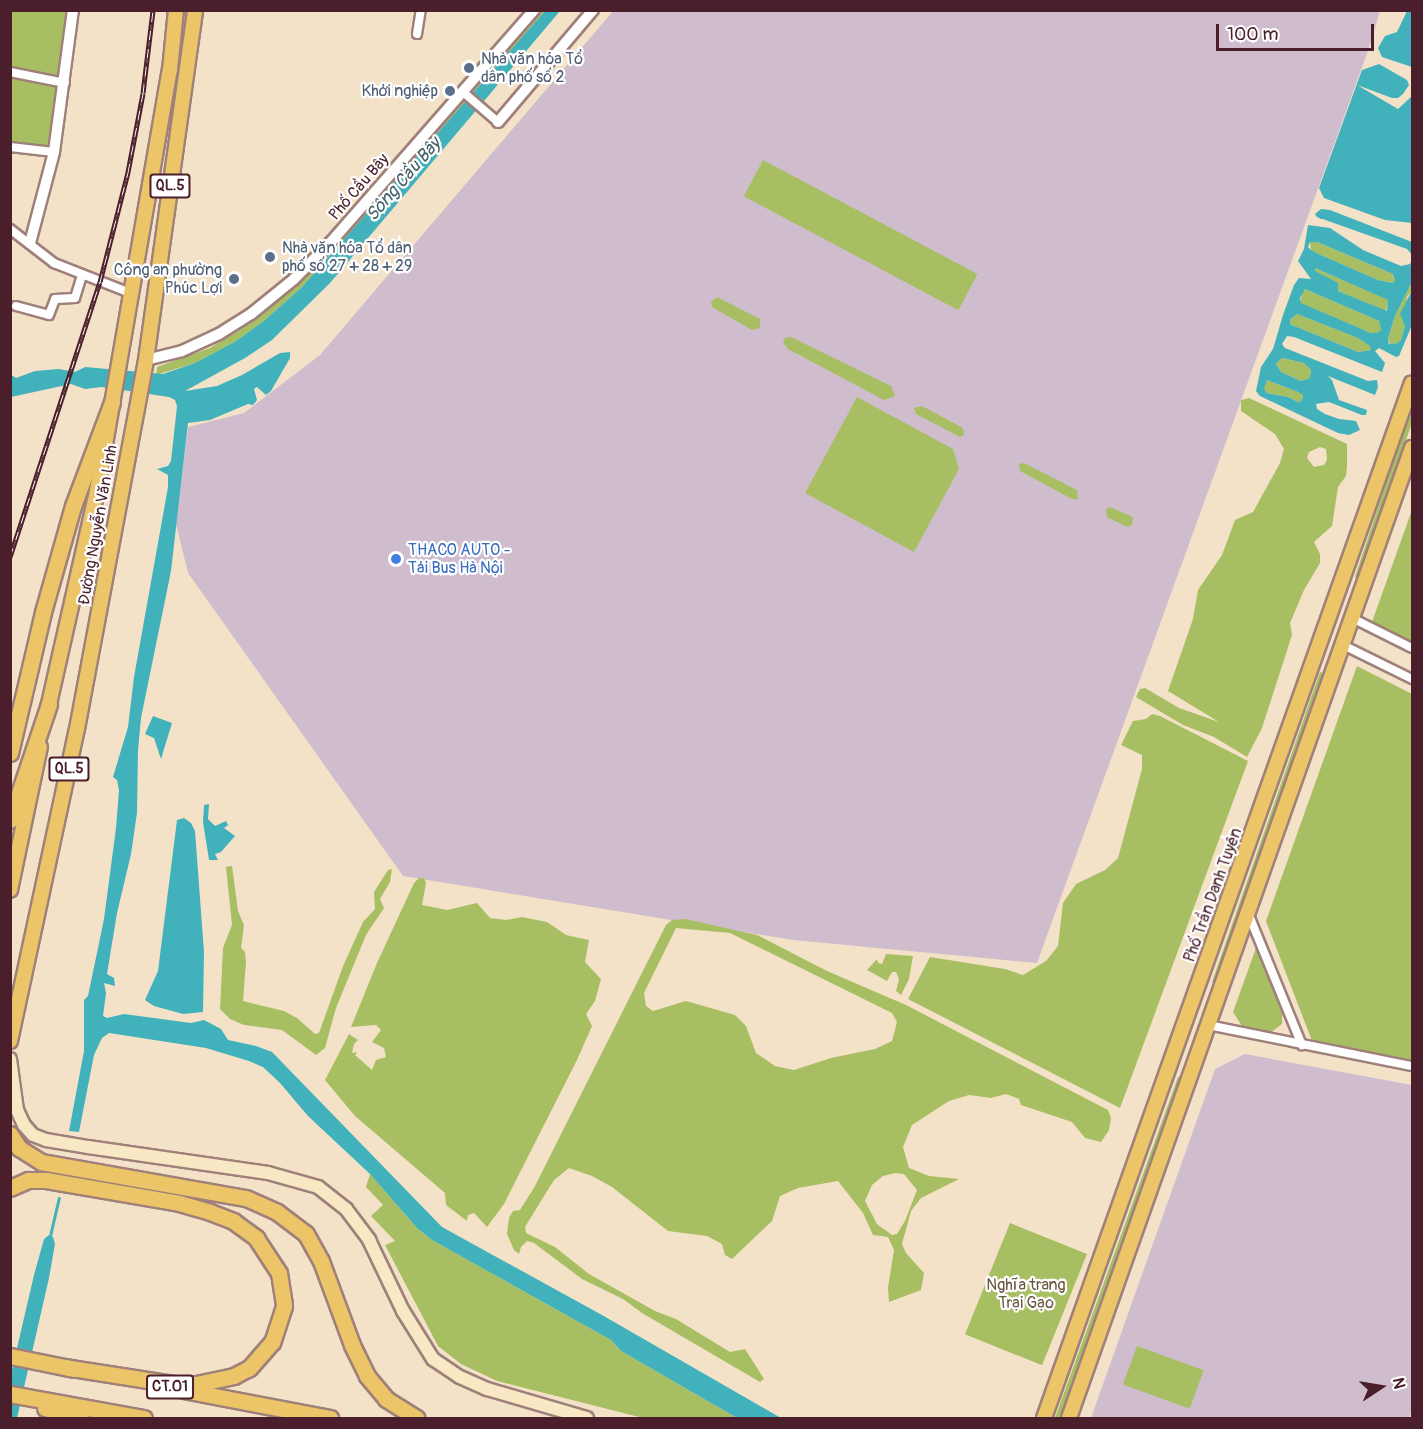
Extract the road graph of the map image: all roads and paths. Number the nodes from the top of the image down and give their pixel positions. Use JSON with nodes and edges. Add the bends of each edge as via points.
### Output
{"nodes":[{"id":1,"x":73,"y":10,"type":"edge"},
{"id":2,"x":176,"y":10,"type":"edge"},
{"id":3,"x":195,"y":10,"type":"edge"},
{"id":4,"x":421,"y":10,"type":"edge"},
{"id":5,"x":534,"y":10,"type":"edge"},
{"id":6,"x":593,"y":10,"type":"edge"},
{"id":7,"x":417,"y":34,"type":"dead end"},
{"id":8,"x":10,"y":72,"type":"edge"},
{"id":9,"x":65,"y":83,"type":"junction"},
{"id":10,"x":463,"y":92,"type":"junction"},
{"id":11,"x":498,"y":122,"type":"joint"},
{"id":12,"x":10,"y":147,"type":"edge"},
{"id":13,"x":54,"y":152,"type":"junction"},
{"id":14,"x":10,"y":229,"type":"edge"},
{"id":15,"x":30,"y":243,"type":"junction"},
{"id":16,"x":82,"y":275,"type":"junction"},
{"id":17,"x":130,"y":293,"type":"junction"},
{"id":18,"x":16,"y":306,"type":"dead end"},
{"id":19,"x":146,"y":361,"type":"junction"},
{"id":20,"x":1413,"y":383,"type":"edge"},
{"id":21,"x":112,"y":402,"type":"junction"},
{"id":22,"x":1413,"y":448,"type":"edge"},
{"id":23,"x":1352,"y":618,"type":"junction"},
{"id":24,"x":1326,"y":625,"type":"junction"},
{"id":25,"x":1345,"y":639,"type":"junction"},
{"id":26,"x":1413,"y":648,"type":"edge"},
{"id":27,"x":1413,"y":679,"type":"edge"},
{"id":28,"x":49,"y":704,"type":"junction"},
{"id":29,"x":10,"y":753,"type":"edge"},
{"id":30,"x":10,"y":820,"type":"edge"},
{"id":31,"x":10,"y":890,"type":"edge"},
{"id":32,"x":1248,"y":913,"type":"junction"},
{"id":33,"x":1186,"y":1019,"type":"junction"},
{"id":34,"x":1208,"y":1025,"type":"junction"},
{"id":35,"x":10,"y":1041,"type":"edge"},
{"id":36,"x":1302,"y":1045,"type":"junction"},
{"id":37,"x":10,"y":1059,"type":"edge"},
{"id":38,"x":1413,"y":1066,"type":"edge"},
{"id":39,"x":10,"y":1134,"type":"edge"},
{"id":40,"x":87,"y":1147,"type":"junction"},
{"id":41,"x":84,"y":1171,"type":"junction"},
{"id":42,"x":10,"y":1188,"type":"edge"},
{"id":43,"x":10,"y":1356,"type":"edge"},
{"id":44,"x":65,"y":1367,"type":"junction"},
{"id":45,"x":10,"y":1396,"type":"edge"},
{"id":46,"x":81,"y":1419,"type":"edge"},
{"id":47,"x":144,"y":1419,"type":"edge"},
{"id":48,"x":330,"y":1419,"type":"edge"},
{"id":49,"x":416,"y":1419,"type":"edge"},
{"id":50,"x":587,"y":1419,"type":"edge"},
{"id":51,"x":1044,"y":1419,"type":"edge"},
{"id":52,"x":1069,"y":1419,"type":"edge"}],
"edges":[{"from":1,"to":9,"type":"street"},
{"from":2,"to":17,"type":"main road","name":"Đường Nguyễn Văn Linh","number":"QL.5","via":[[170,70]]},
{"from":3,"to":19,"type":"main road","name":"Đường Nguyễn Văn Linh","number":"QL.5"},
{"from":4,"to":7,"type":"street"},
{"from":5,"to":10,"type":"street","name":"Phố Cầu Bây"},
{"from":6,"to":11,"type":"street"},
{"from":8,"to":9,"type":"street"},
{"from":9,"to":13,"type":"street"},
{"from":10,"to":11,"type":"street"},
{"from":10,"to":19,"type":"street","name":"Phố Cầu Bây","via":[[331,242],[278,294],[206,341]]},
{"from":12,"to":13,"type":"street"},
{"from":13,"to":15,"type":"street"},
{"from":14,"to":15,"type":"street"},
{"from":15,"to":16,"type":"street","via":[[49,261]]},
{"from":16,"to":17,"type":"street"},
{"from":16,"to":18,"type":"street","via":[[75,298],[55,299],[50,315]]},
{"from":17,"to":21,"type":"main road","name":"Đường Nguyễn Văn Linh","number":"QL.5"},
{"from":19,"to":35,"type":"main road","name":"Đường Nguyễn Văn Linh","number":"QL.5","via":[[78,729]]},
{"from":20,"to":24,"type":"main road","name":"Phố Trần Danh Tuyên"},
{"from":21,"to":28,"type":"main road","name":"Đường Nguyễn Văn Linh","number":"QL.5","via":[[97,491]]},
{"from":21,"to":29,"type":"highway","via":[[72,506]]},
{"from":22,"to":23,"type":"main road"},
{"from":23,"to":25,"type":"main road"},
{"from":23,"to":26,"type":"street"},
{"from":24,"to":25,"type":"main road"},
{"from":24,"to":33,"type":"main road","name":"Phố Trần Danh Tuyên"},
{"from":25,"to":27,"type":"street"},
{"from":25,"to":32,"type":"main road"},
{"from":28,"to":30,"type":"highway"},
{"from":28,"to":31,"type":"main road","name":"Đường Nguyễn Văn Linh","number":"QL.5"},
{"from":32,"to":34,"type":"main road"},
{"from":32,"to":36,"type":"street"},
{"from":33,"to":34,"type":"main road"},
{"from":33,"to":51,"type":"main road","name":"Phố Trần Danh Tuyên"},
{"from":34,"to":36,"type":"street"},
{"from":34,"to":52,"type":"main road"},
{"from":36,"to":38,"type":"street"},
{"from":37,"to":40,"type":"main road","via":[[14,1095],[24,1125],[33,1136]]},
{"from":39,"to":41,"type":"highway","via":[[29,1157]]},
{"from":40,"to":41,"type":"main road"},
{"from":40,"to":50,"type":"main road","via":[[267,1173],[318,1187],[346,1209],[369,1240],[403,1311],[433,1359],[487,1389]]},
{"from":41,"to":49,"type":"highway","via":[[246,1198],[277,1212],[306,1234],[321,1261],[367,1376],[386,1399]]},
{"from":42,"to":44,"type":"highway","via":[[28,1180],[60,1182],[179,1203],[227,1219],[256,1238],[272,1259],[284,1291],[281,1321],[267,1351],[249,1368],[218,1380],[173,1384]]},
{"from":43,"to":44,"type":"highway","number":"CT.01"},
{"from":44,"to":48,"type":"highway","number":"CT.01"},
{"from":45,"to":46,"type":"highway"},
{"from":45,"to":47,"type":"highway","number":"CT.01"}]}
